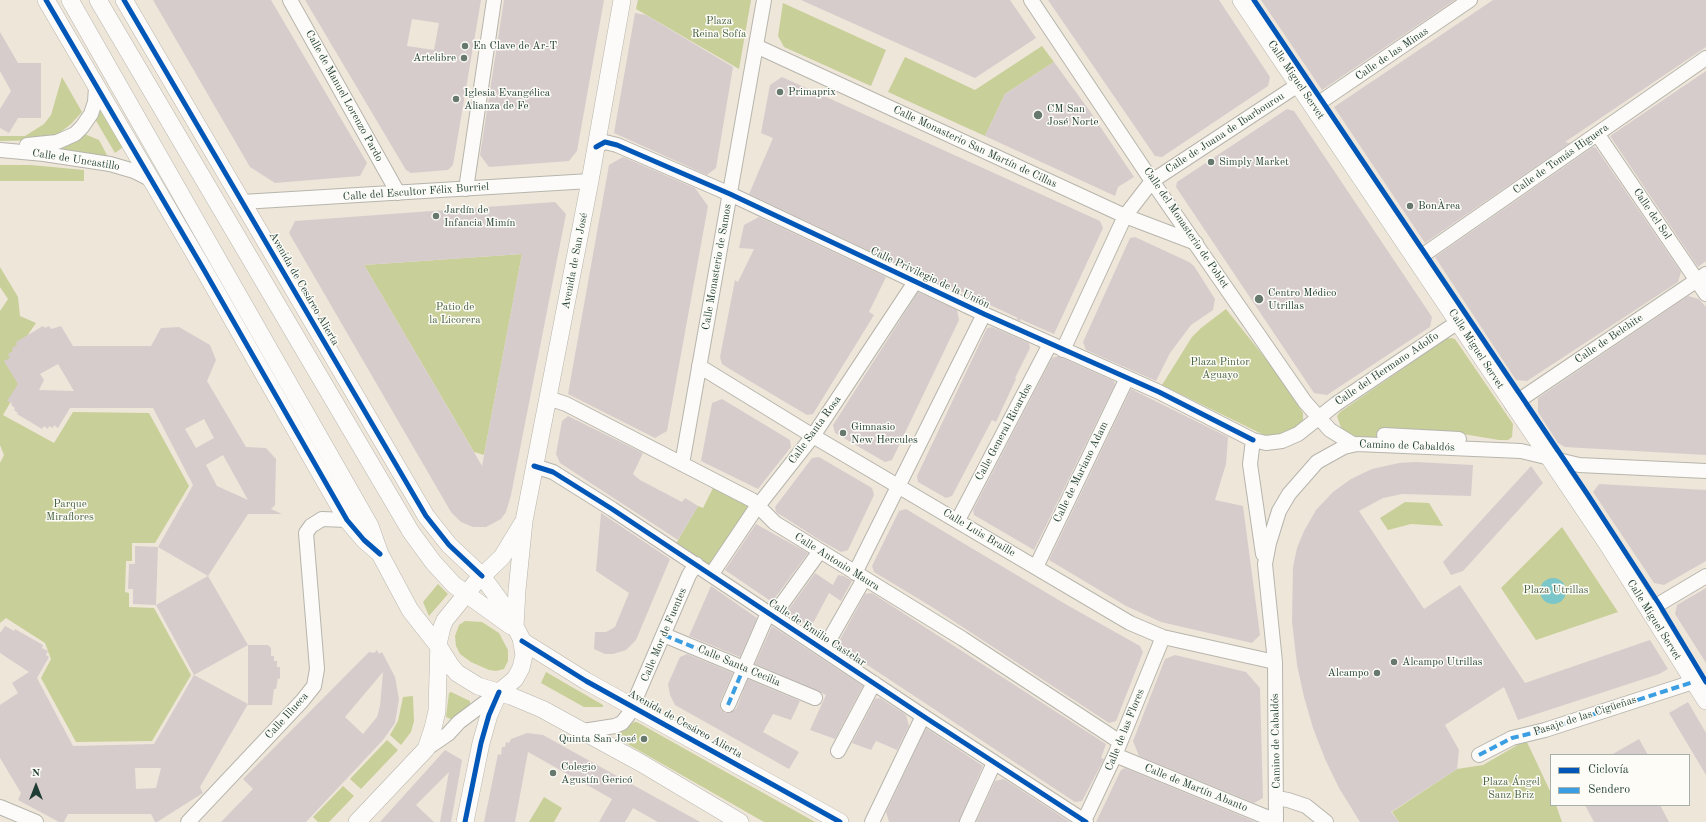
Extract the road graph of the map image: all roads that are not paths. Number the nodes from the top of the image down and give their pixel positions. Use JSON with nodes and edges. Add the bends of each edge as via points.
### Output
{"nodes":[{"id":1,"x":46,"y":0,"type":"edge"},
{"id":2,"x":70,"y":0,"type":"edge"},
{"id":3,"x":98,"y":0,"type":"edge"},
{"id":4,"x":124,"y":0,"type":"edge"},
{"id":5,"x":290,"y":0,"type":"edge"},
{"id":6,"x":494,"y":0,"type":"edge"},
{"id":7,"x":622,"y":0,"type":"edge"},
{"id":8,"x":764,"y":0,"type":"edge"},
{"id":9,"x":1031,"y":0,"type":"edge"},
{"id":10,"x":1241,"y":0,"type":"edge"},
{"id":11,"x":1470,"y":0,"type":"edge"},
{"id":12,"x":756,"y":46,"type":"junction"},
{"id":13,"x":1706,"y":58,"type":"edge"},
{"id":14,"x":1298,"y":85,"type":"junction"},
{"id":15,"x":96,"y":87,"type":"junction"},
{"id":16,"x":1313,"y":107,"type":"junction"},
{"id":17,"x":1598,"y":134,"type":"junction"},
{"id":18,"x":0,"y":146,"type":"edge"},
{"id":19,"x":596,"y":146,"type":"junction"},
{"id":20,"x":0,"y":150,"type":"edge"},
{"id":21,"x":150,"y":179,"type":"junction"},
{"id":22,"x":590,"y":181,"type":"junction"},
{"id":23,"x":1152,"y":181,"type":"junction"},
{"id":24,"x":466,"y":189,"type":"junction"},
{"id":25,"x":398,"y":193,"type":"junction"},
{"id":26,"x":730,"y":194,"type":"junction"},
{"id":27,"x":242,"y":202,"type":"junction"},
{"id":28,"x":1125,"y":216,"type":"junction"},
{"id":29,"x":1196,"y":243,"type":"junction"},
{"id":30,"x":1416,"y":260,"type":"junction"},
{"id":31,"x":1701,"y":277,"type":"edge"},
{"id":32,"x":915,"y":282,"type":"junction"},
{"id":33,"x":1706,"y":294,"type":"edge"},
{"id":34,"x":984,"y":314,"type":"junction"},
{"id":35,"x":1458,"y":322,"type":"junction"},
{"id":36,"x":1050,"y":344,"type":"junction"},
{"id":37,"x":1063,"y":350,"type":"junction"},
{"id":38,"x":699,"y":366,"type":"junction"},
{"id":39,"x":1127,"y":378,"type":"junction"},
{"id":40,"x":548,"y":398,"type":"junction"},
{"id":41,"x":1512,"y":405,"type":"junction"},
{"id":42,"x":1318,"y":418,"type":"junction"},
{"id":43,"x":1384,"y":434,"type":"dead end"},
{"id":44,"x":813,"y":436,"type":"junction"},
{"id":45,"x":1253,"y":440,"type":"junction"},
{"id":46,"x":1353,"y":444,"type":"junction"},
{"id":47,"x":1485,"y":449,"type":"junction"},
{"id":48,"x":1547,"y":457,"type":"junction"},
{"id":49,"x":682,"y":464,"type":"junction"},
{"id":50,"x":534,"y":466,"type":"junction"},
{"id":51,"x":1706,"y":471,"type":"edge"},
{"id":52,"x":899,"y":486,"type":"junction"},
{"id":53,"x":333,"y":495,"type":"junction"},
{"id":54,"x":759,"y":506,"type":"junction"},
{"id":55,"x":322,"y":519,"type":"junction"},
{"id":56,"x":347,"y":520,"type":"junction"},
{"id":57,"x":524,"y":520,"type":"junction"},
{"id":58,"x":958,"y":520,"type":"junction"},
{"id":59,"x":820,"y":551,"type":"junction"},
{"id":60,"x":380,"y":554,"type":"junction"},
{"id":61,"x":696,"y":564,"type":"junction"},
{"id":62,"x":1265,"y":564,"type":"junction"},
{"id":63,"x":1036,"y":567,"type":"junction"},
{"id":64,"x":711,"y":575,"type":"junction"},
{"id":65,"x":482,"y":576,"type":"junction"},
{"id":66,"x":860,"y":576,"type":"junction"},
{"id":67,"x":1706,"y":576,"type":"edge"},
{"id":68,"x":466,"y":594,"type":"junction"},
{"id":69,"x":1649,"y":610,"type":"junction"},
{"id":70,"x":768,"y":614,"type":"junction"},
{"id":71,"x":664,"y":634,"type":"junction"},
{"id":72,"x":519,"y":635,"type":"junction"},
{"id":73,"x":1163,"y":637,"type":"junction"},
{"id":74,"x":439,"y":646,"type":"junction"},
{"id":75,"x":824,"y":649,"type":"junction"},
{"id":76,"x":1275,"y":662,"type":"junction"},
{"id":77,"x":744,"y":668,"type":"junction"},
{"id":78,"x":1693,"y":682,"type":"junction"},
{"id":79,"x":874,"y":683,"type":"junction"},
{"id":80,"x":499,"y":692,"type":"junction"},
{"id":81,"x":815,"y":698,"type":"dead end"},
{"id":82,"x":1706,"y":702,"type":"edge"},
{"id":83,"x":728,"y":705,"type":"dead end"},
{"id":84,"x":633,"y":707,"type":"junction"},
{"id":85,"x":923,"y":716,"type":"junction"},
{"id":86,"x":584,"y":731,"type":"junction"},
{"id":87,"x":1120,"y":742,"type":"junction"},
{"id":88,"x":426,"y":749,"type":"junction"},
{"id":89,"x":838,"y":751,"type":"dead end"},
{"id":90,"x":1479,"y":755,"type":"dead end"},
{"id":91,"x":1115,"y":756,"type":"junction"},
{"id":92,"x":994,"y":763,"type":"junction"},
{"id":93,"x":1277,"y":798,"type":"junction"},
{"id":94,"x":0,"y":807,"type":"edge"},
{"id":95,"x":188,"y":821,"type":"edge"},
{"id":96,"x":1085,"y":821,"type":"edge"},
{"id":97,"x":1276,"y":821,"type":"edge"},
{"id":98,"x":36,"y":822,"type":"edge"},
{"id":99,"x":357,"y":822,"type":"edge"},
{"id":100,"x":465,"y":822,"type":"edge"},
{"id":101,"x":740,"y":822,"type":"edge"},
{"id":102,"x":840,"y":822,"type":"edge"},
{"id":103,"x":872,"y":822,"type":"edge"},
{"id":104,"x":967,"y":822,"type":"edge"},
{"id":105,"x":1326,"y":822,"type":"edge"}],
"edges":[{"from":1,"to":15,"type":"main road"},
{"from":2,"to":60,"type":"main road","via":[[370,526]]},
{"from":3,"to":68,"type":"main road","name":"Avenida de Cesáreo Alierta","via":[[404,520],[433,562]]},
{"from":4,"to":27,"type":"main road","name":"Avenida de Cesáreo Alierta"},
{"from":5,"to":25,"type":"street","name":"Calle de Manuel Lorenzo Pardo"},
{"from":6,"to":24,"type":"street"},
{"from":7,"to":19,"type":"main road","name":"Avenida de San José"},
{"from":8,"to":12,"type":"street","name":"Calle Monasterio de Samos"},
{"from":9,"to":23,"type":"street","name":"Calle del Monasterio de Poblet"},
{"from":10,"to":14,"type":"main road","name":"Calle Miguel Servet"},
{"from":11,"to":16,"type":"street","name":"Calle de las Minas"},
{"from":12,"to":26,"type":"street","name":"Calle Monasterio de Samos"},
{"from":12,"to":28,"type":"street","name":"Calle Monasterio San Martín de Cillas"},
{"from":13,"to":17,"type":"street","name":"Calle de Tomás Higuera"},
{"from":14,"to":16,"type":"main road","name":"Calle Miguel Servet"},
{"from":14,"to":23,"type":"street","name":"Calle de Juana de Ibarbourou"},
{"from":15,"to":18,"type":"street","name":"Calle de Uncastillo","via":[[91,114],[75,134],[57,142]]},
{"from":15,"to":21,"type":"main road"},
{"from":16,"to":30,"type":"main road","name":"Calle Miguel Servet"},
{"from":17,"to":30,"type":"street","name":"Calle de Tomás Higuera"},
{"from":17,"to":31,"type":"street","name":"Calle del Sol"},
{"from":19,"to":22,"type":"main road","name":"Avenida de San José"},
{"from":19,"to":26,"type":"street","name":"Calle Privilegio de la Unión","via":[[605,142],[616,145]]},
{"from":20,"to":21,"type":"street","name":"Calle de Uncastillo","via":[[110,164]]},
{"from":21,"to":53,"type":"main road"},
{"from":22,"to":24,"type":"street","name":"Calle del Escultor Félix Burriel"},
{"from":22,"to":40,"type":"main road","name":"Avenida de San José"},
{"from":23,"to":28,"type":"street","name":"Calle de Juana de Ibarbourou"},
{"from":23,"to":29,"type":"street","name":"Calle del Monasterio de Poblet"},
{"from":24,"to":25,"type":"street","name":"Calle del Escultor Félix Burriel"},
{"from":25,"to":27,"type":"street","name":"Calle del Escultor Félix Burriel"},
{"from":26,"to":32,"type":"street","name":"Calle Privilegio de la Unión"},
{"from":26,"to":38,"type":"street","name":"Calle Monasterio de Samos"},
{"from":27,"to":65,"type":"main road","name":"Avenida de Cesáreo Alierta","via":[[426,516],[450,545]]},
{"from":28,"to":29,"type":"street","name":"Calle Monasterio San Martín de Cillas"},
{"from":28,"to":37,"type":"street","name":"Calle de Juana de Ibarbourou"},
{"from":29,"to":42,"type":"street","name":"Calle del Monasterio de Poblet"},
{"from":30,"to":35,"type":"main road","name":"Calle Miguel Servet"},
{"from":31,"to":33,"type":"street","name":"Calle del Sol"},
{"from":31,"to":41,"type":"street","name":"Calle de Belchite"},
{"from":32,"to":34,"type":"street","name":"Calle Privilegio de la Unión"},
{"from":32,"to":44,"type":"street","name":"Calle Santa Rosa"},
{"from":34,"to":36,"type":"street","name":"Calle Privilegio de la Unión"},
{"from":34,"to":52,"type":"street"},
{"from":35,"to":41,"type":"main road","name":"Calle Miguel Servet"},
{"from":35,"to":42,"type":"street","name":"Calle del Hermano Adolfo"},
{"from":36,"to":37,"type":"street","name":"Calle Privilegio de la Unión"},
{"from":36,"to":58,"type":"street","name":"Calle General Ricardos"},
{"from":37,"to":39,"type":"street","name":"Calle Privilegio de la Unión"},
{"from":38,"to":44,"type":"street","name":"Calle Luis Braille"},
{"from":38,"to":49,"type":"street","name":"Calle Monasterio de Samos"},
{"from":39,"to":45,"type":"street","name":"Calle Privilegio de la Unión"},
{"from":39,"to":63,"type":"street","name":"Calle de Mariano Adam"},
{"from":40,"to":49,"type":"street","name":"Calle Antonio Maura","via":[[566,404]]},
{"from":40,"to":50,"type":"main road","name":"Avenida de San José"},
{"from":41,"to":48,"type":"main road","name":"Calle Miguel Servet"},
{"from":42,"to":45,"type":"street","name":"Calle Privilegio de la Unión","via":[[1298,434],[1282,441],[1266,443]]},
{"from":42,"to":46,"type":"street","name":"Calle del Monasterio de Poblet","via":[[1341,438]]},
{"from":43,"to":47,"type":"street","via":[[1453,438]]},
{"from":44,"to":52,"type":"street","name":"Calle Luis Braille"},
{"from":44,"to":54,"type":"street","name":"Calle Santa Rosa"},
{"from":45,"to":62,"type":"street","name":"Camino de Cabaldós","via":[[1250,464]]},
{"from":46,"to":47,"type":"street","name":"Camino de Cabaldós"},
{"from":46,"to":62,"type":"street","name":"Camino de Cabaldós","via":[[1331,452],[1317,462],[1289,494],[1273,528]]},
{"from":47,"to":48,"type":"street","name":"Camino de Cabaldós","via":[[1521,451]]},
{"from":48,"to":51,"type":"street","name":"Camino de Cabaldós","via":[[1579,465]]},
{"from":48,"to":69,"type":"main road","name":"Calle Miguel Servet"},
{"from":49,"to":54,"type":"street","name":"Calle Antonio Maura"},
{"from":50,"to":57,"type":"main road","name":"Avenida de San José"},
{"from":50,"to":61,"type":"street","name":"Calle de Emilio Castelar","via":[[553,472]]},
{"from":52,"to":58,"type":"street","name":"Calle Luis Braille"},
{"from":52,"to":66,"type":"street"},
{"from":53,"to":55,"type":"street","name":"Calle Illueca"},
{"from":53,"to":56,"type":"main road"},
{"from":54,"to":59,"type":"street","name":"Calle Antonio Maura","via":[[775,523]]},
{"from":54,"to":64,"type":"street","name":"Calle Santa Rosa"},
{"from":55,"to":56,"type":"street"},
{"from":55,"to":95,"type":"street","name":"Calle Illueca","via":[[308,528],[306,538],[318,669],[316,681],[302,701]]},
{"from":56,"to":60,"type":"main road"},
{"from":57,"to":65,"type":"main road","name":"Avenida de San José","via":[[502,557]]},
{"from":57,"to":72,"type":"main road","name":"Avenida de San José","via":[[517,590]]},
{"from":58,"to":63,"type":"street","name":"Calle Luis Braille"},
{"from":59,"to":66,"type":"street","name":"Calle Antonio Maura"},
{"from":59,"to":70,"type":"street","via":[[779,608]]},
{"from":60,"to":74,"type":"main road","via":[[410,610]]},
{"from":61,"to":64,"type":"street","name":"Calle de Emilio Castelar"},
{"from":61,"to":71,"type":"street","name":"Calle Mor de Fuentes"},
{"from":62,"to":76,"type":"street","name":"Camino de Cabaldós"},
{"from":63,"to":73,"type":"street","name":"Calle Luis Braille","via":[[1130,623]]},
{"from":64,"to":70,"type":"street","name":"Calle de Emilio Castelar"},
{"from":65,"to":68,"type":"main road","name":"Avenida de San José"},
{"from":65,"to":72,"type":"main road","name":"Avenida de Cesáreo Alierta","via":[[506,609]]},
{"from":66,"to":75,"type":"street"},
{"from":66,"to":87,"type":"street","name":"Calle Antonio Maura","via":[[963,639]]},
{"from":67,"to":69,"type":"street"},
{"from":68,"to":72,"type":"main road","name":"Avenida de Cesáreo Alierta"},
{"from":68,"to":74,"type":"main road","name":"Avenida de San José","via":[[445,620]]},
{"from":69,"to":78,"type":"main road","name":"Calle Miguel Servet"},
{"from":70,"to":75,"type":"street","name":"Calle de Emilio Castelar"},
{"from":70,"to":77,"type":"street"},
{"from":71,"to":77,"type":"street","name":"Calle Santa Cecilia"},
{"from":71,"to":84,"type":"street","name":"Calle Mor de Fuentes"},
{"from":72,"to":80,"type":"main road","name":"Avenida de San José","via":[[524,655],[519,673]]},
{"from":72,"to":84,"type":"main road","name":"Avenida de Cesáreo Alierta","via":[[586,681]]},
{"from":73,"to":76,"type":"street","name":"Calle Luis Braille"},
{"from":73,"to":87,"type":"street","name":"Calle de las Flores"},
{"from":74,"to":80,"type":"main road","via":[[457,673],[478,686]]},
{"from":74,"to":88,"type":"main road","name":"Avenida de San José","via":[[437,711]]},
{"from":75,"to":79,"type":"street","name":"Calle de Emilio Castelar"},
{"from":76,"to":93,"type":"street","name":"Camino de Cabaldós"},
{"from":77,"to":81,"type":"street","name":"Calle Santa Cecilia"},
{"from":77,"to":83,"type":"street"},
{"from":78,"to":82,"type":"main road","name":"Calle Miguel Servet"},
{"from":78,"to":90,"type":"street","name":"Pasaje de las Cigüeñas","via":[[1545,730],[1512,738]]},
{"from":79,"to":85,"type":"street","name":"Calle de Emilio Castelar"},
{"from":79,"to":89,"type":"street"},
{"from":80,"to":86,"type":"main road","via":[[535,705]]},
{"from":80,"to":88,"type":"street","name":"Avenida de San José"},
{"from":80,"to":100,"type":"main road","via":[[481,743]]},
{"from":84,"to":86,"type":"street","name":"Avenida de Cesáreo Alierta","via":[[619,725]]},
{"from":84,"to":102,"type":"main road","name":"Avenida de Cesáreo Alierta"},
{"from":85,"to":92,"type":"street","name":"Calle de Emilio Castelar"},
{"from":85,"to":103,"type":"street"},
{"from":86,"to":101,"type":"main road"},
{"from":87,"to":91,"type":"street","name":"Calle de las Flores"},
{"from":88,"to":99,"type":"main road","name":"Avenida de San José"},
{"from":91,"to":96,"type":"street","name":"Calle de las Flores"},
{"from":91,"to":97,"type":"street","name":"Calle de Martín Abanto"},
{"from":92,"to":96,"type":"street","name":"Calle de Emilio Castelar"},
{"from":92,"to":104,"type":"street"},
{"from":93,"to":97,"type":"street","name":"Camino de Cabaldós"},
{"from":93,"to":105,"type":"street","via":[[1306,806]]},
{"from":94,"to":98,"type":"street"}]}
